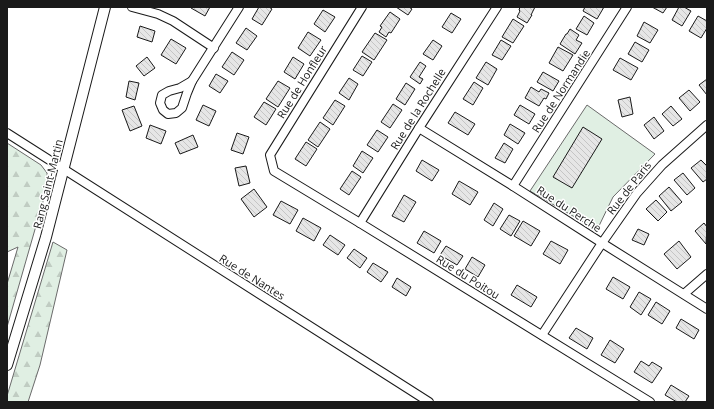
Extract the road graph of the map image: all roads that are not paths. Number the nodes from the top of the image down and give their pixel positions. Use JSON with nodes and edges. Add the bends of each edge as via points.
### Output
{"nodes":[{"id":1,"x":105,"y":7,"type":"edge"},
{"id":2,"x":132,"y":7,"type":"edge"},
{"id":3,"x":239,"y":7,"type":"edge"},
{"id":4,"x":362,"y":7,"type":"edge"},
{"id":5,"x":497,"y":7,"type":"edge"},
{"id":6,"x":627,"y":7,"type":"edge"},
{"id":7,"x":214,"y":48,"type":"junction"},
{"id":8,"x":192,"y":81,"type":"dead end"},
{"id":9,"x":707,"y":125,"type":"edge"},
{"id":10,"x":419,"y":128,"type":"junction"},
{"id":11,"x":7,"y":133,"type":"edge"},
{"id":12,"x":64,"y":170,"type":"junction"},
{"id":13,"x":274,"y":171,"type":"joint"},
{"id":14,"x":513,"y":186,"type":"junction"},
{"id":15,"x":360,"y":223,"type":"junction"},
{"id":16,"x":602,"y":243,"type":"junction"},
{"id":17,"x":707,"y":274,"type":"edge"},
{"id":18,"x":684,"y":294,"type":"junction"},
{"id":19,"x":707,"y":309,"type":"edge"},
{"id":20,"x":542,"y":335,"type":"junction"},
{"id":21,"x":7,"y":365,"type":"edge"},
{"id":22,"x":428,"y":402,"type":"edge"},
{"id":23,"x":650,"y":402,"type":"edge"}],
"edges":[{"from":1,"to":12,"type":"street","name":"Rang Saint-Martin"},
{"from":2,"to":7,"type":"street","via":[[172,20]]},
{"from":3,"to":7,"type":"street"},
{"from":4,"to":13,"type":"street","name":"Rue de Honfleur","via":[[270,155]]},
{"from":5,"to":10,"type":"street","name":"Rue de la Rochelle"},
{"from":6,"to":14,"type":"street","name":"Rue de Normandie"},
{"from":7,"to":8,"type":"street"},
{"from":9,"to":16,"type":"street","name":"Rue de Paris","via":[[662,165],[637,193]]},
{"from":10,"to":14,"type":"street","name":"Rue du Perche"},
{"from":10,"to":15,"type":"street","name":"Rue de la Rochelle"},
{"from":11,"to":12,"type":"street","name":"Rue de Nantes"},
{"from":12,"to":21,"type":"street","name":"Rang Saint-Martin"},
{"from":12,"to":22,"type":"street","name":"Rue de Nantes"},
{"from":13,"to":15,"type":"street","name":"Rue du Poitou"},
{"from":14,"to":16,"type":"street","name":"Rue du Perche"},
{"from":15,"to":20,"type":"street","name":"Rue du Poitou"},
{"from":16,"to":18,"type":"street","name":"Rue du Perche"},
{"from":16,"to":20,"type":"street","name":"Rue de Paris"},
{"from":17,"to":18,"type":"street"},
{"from":18,"to":19,"type":"street","name":"Rue du Perche"},
{"from":20,"to":23,"type":"street","name":"Rue du Poitou"}]}
